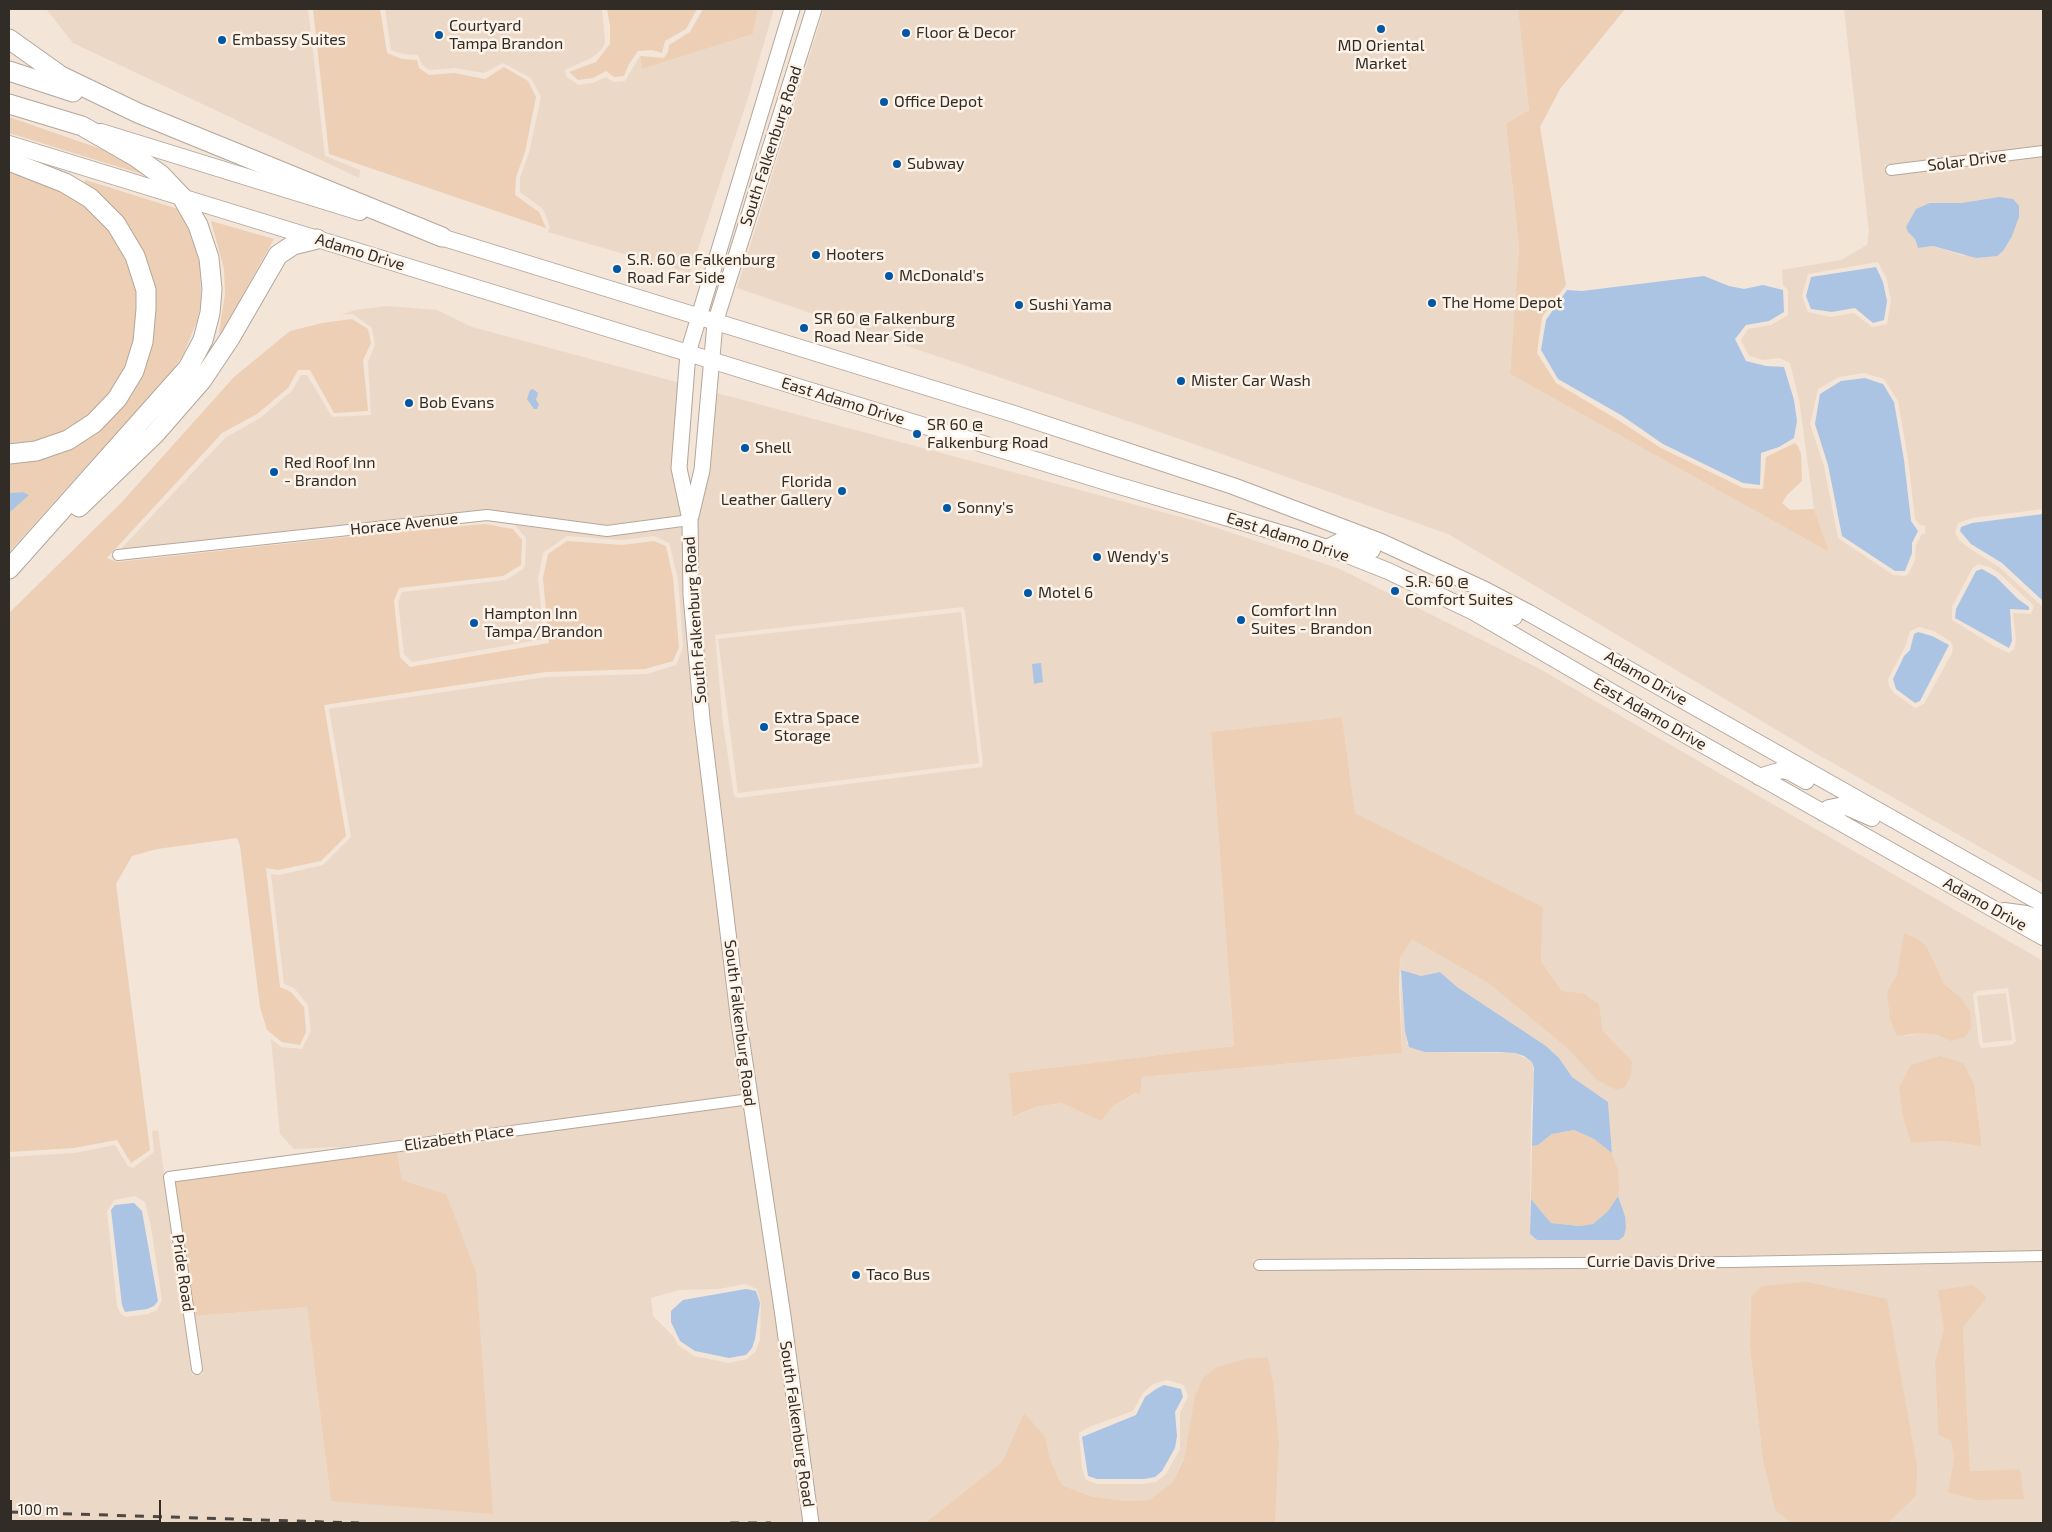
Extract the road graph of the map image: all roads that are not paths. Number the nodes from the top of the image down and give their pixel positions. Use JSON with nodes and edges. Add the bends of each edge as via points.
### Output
{"nodes":[{"id":1,"x":792,"y":9,"type":"edge"},
{"id":2,"x":814,"y":9,"type":"edge"},
{"id":3,"x":9,"y":39,"type":"edge"},
{"id":4,"x":776,"y":63,"type":"junction"},
{"id":5,"x":795,"y":70,"type":"junction"},
{"id":6,"x":9,"y":71,"type":"edge"},
{"id":7,"x":9,"y":104,"type":"edge"},
{"id":8,"x":138,"y":113,"type":"junction"},
{"id":9,"x":82,"y":126,"type":"junction"},
{"id":10,"x":9,"y":144,"type":"edge"},
{"id":11,"x":2043,"y":152,"type":"edge"},
{"id":12,"x":9,"y":161,"type":"edge"},
{"id":13,"x":1891,"y":170,"type":"dead end"},
{"id":14,"x":182,"y":197,"type":"junction"},
{"id":15,"x":442,"y":237,"type":"junction"},
{"id":16,"x":317,"y":239,"type":"junction"},
{"id":17,"x":698,"y":316,"type":"junction"},
{"id":18,"x":715,"y":323,"type":"junction"},
{"id":19,"x":688,"y":353,"type":"junction"},
{"id":20,"x":710,"y":360,"type":"junction"},
{"id":21,"x":9,"y":454,"type":"edge"},
{"id":22,"x":1233,"y":486,"type":"joint"},
{"id":23,"x":690,"y":520,"type":"junction"},
{"id":24,"x":1327,"y":548,"type":"junction"},
{"id":25,"x":118,"y":555,"type":"dead end"},
{"id":26,"x":9,"y":568,"type":"edge"},
{"id":27,"x":9,"y":572,"type":"edge"},
{"id":28,"x":1485,"y":590,"type":"junction"},
{"id":29,"x":1474,"y":612,"type":"junction"},
{"id":30,"x":1643,"y":677,"type":"junction"},
{"id":31,"x":1759,"y":777,"type":"junction"},
{"id":32,"x":1828,"y":782,"type":"junction"},
{"id":33,"x":1823,"y":812,"type":"junction"},
{"id":34,"x":1906,"y":826,"type":"junction"},
{"id":35,"x":2043,"y":904,"type":"edge"},
{"id":36,"x":1997,"y":911,"type":"junction"},
{"id":37,"x":2043,"y":920,"type":"edge"},
{"id":38,"x":2043,"y":937,"type":"edge"},
{"id":39,"x":750,"y":1099,"type":"junction"},
{"id":40,"x":169,"y":1177,"type":"joint"},
{"id":41,"x":2043,"y":1256,"type":"edge"},
{"id":42,"x":1258,"y":1265,"type":"dead end"},
{"id":43,"x":197,"y":1369,"type":"dead end"},
{"id":44,"x":811,"y":1523,"type":"edge"}],
"edges":[{"from":1,"to":4,"type":"street","name":"South Falkenburg Road"},
{"from":2,"to":5,"type":"street","name":"South Falkenburg Road"},
{"from":3,"to":8,"type":"highway","via":[[61,76]]},
{"from":4,"to":5,"type":"street"},
{"from":4,"to":17,"type":"street","name":"South Falkenburg Road"},
{"from":5,"to":18,"type":"street","name":"South Falkenburg Road"},
{"from":6,"to":8,"type":"highway"},
{"from":7,"to":9,"type":"highway"},
{"from":8,"to":15,"type":"highway"},
{"from":9,"to":14,"type":"highway","via":[[149,165]]},
{"from":9,"to":15,"type":"main road"},
{"from":10,"to":14,"type":"main road","name":"Adamo Drive"},
{"from":11,"to":13,"type":"street","name":"Solar Drive"},
{"from":12,"to":21,"type":"highway","via":[[65,183],[90,198],[116,224],[135,256],[146,290],[143,342],[136,364],[117,399],[94,423],[68,440],[36,452]]},
{"from":14,"to":16,"type":"main road","name":"Adamo Drive"},
{"from":14,"to":26,"type":"highway","via":[[206,243],[211,275],[210,313],[196,355],[168,393]]},
{"from":15,"to":17,"type":"main road"},
{"from":16,"to":19,"type":"main road","name":"Adamo Drive"},
{"from":16,"to":27,"type":"highway","via":[[293,244],[278,255],[230,338],[184,402],[120,469]]},
{"from":17,"to":18,"type":"main road"},
{"from":17,"to":19,"type":"street","name":"South Falkenburg Road"},
{"from":18,"to":20,"type":"street","name":"South Falkenburg Road"},
{"from":18,"to":22,"type":"main road","name":"East Adamo Drive","via":[[1012,413]]},
{"from":19,"to":20,"type":"main road","name":"Adamo Drive"},
{"from":19,"to":23,"type":"street","name":"South Falkenburg Road","via":[[679,468]]},
{"from":20,"to":23,"type":"street","name":"South Falkenburg Road","via":[[702,470]]},
{"from":20,"to":24,"type":"main road","name":"East Adamo Drive"},
{"from":22,"to":28,"type":"main road","name":"Adamo Drive","via":[[1381,542]]},
{"from":23,"to":25,"type":"street","name":"Horace Avenue","via":[[607,531],[487,515]]},
{"from":23,"to":39,"type":"street","name":"South Falkenburg Road","via":[[691,595],[702,719]]},
{"from":24,"to":28,"type":"main road","via":[[1341,541],[1355,543],[1464,589]]},
{"from":24,"to":29,"type":"main road","name":"East Adamo Drive","via":[[1388,571]]},
{"from":28,"to":30,"type":"main road","name":"Adamo Drive"},
{"from":29,"to":30,"type":"main road","via":[[1480,606],[1495,608],[1623,676],[1632,679]]},
{"from":29,"to":31,"type":"main road","name":"East Adamo Drive"},
{"from":30,"to":32,"type":"main road","name":"Adamo Drive"},
{"from":31,"to":32,"type":"main road","via":[[1782,770],[1815,785]]},
{"from":31,"to":33,"type":"main road","name":"East Adamo Drive"},
{"from":32,"to":34,"type":"main road","name":"Adamo Drive"},
{"from":33,"to":34,"type":"main road","via":[[1839,806],[1877,820]]},
{"from":33,"to":36,"type":"main road","name":"Adamo Drive"},
{"from":34,"to":35,"type":"main road","name":"Adamo Drive"},
{"from":36,"to":37,"type":"main road","via":[[2012,910]]},
{"from":36,"to":38,"type":"main road","name":"Adamo Drive"},
{"from":39,"to":40,"type":"street","name":"Elizabeth Place"},
{"from":39,"to":44,"type":"street","name":"South Falkenburg Road"},
{"from":40,"to":43,"type":"street","name":"Pride Road"},
{"from":41,"to":42,"type":"street","name":"Currie Davis Drive"}]}
